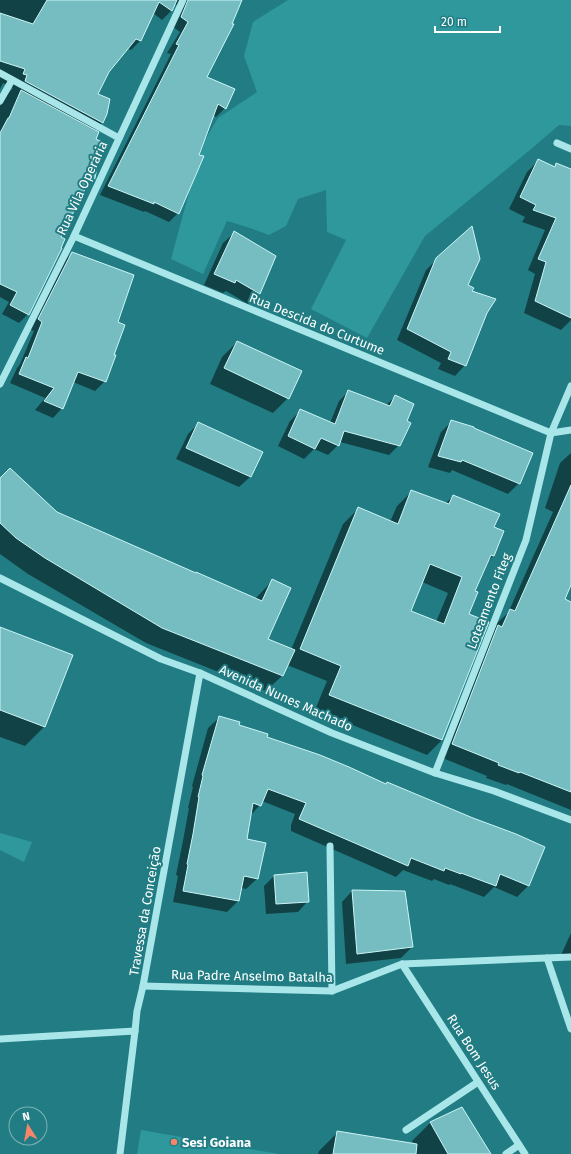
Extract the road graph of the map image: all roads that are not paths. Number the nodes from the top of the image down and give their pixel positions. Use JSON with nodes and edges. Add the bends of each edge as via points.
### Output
{"nodes":[{"id":1,"x":183,"y":0,"type":"edge"},
{"id":2,"x":0,"y":73,"type":"edge"},
{"id":3,"x":12,"y":80,"type":"junction"},
{"id":4,"x":0,"y":101,"type":"edge"},
{"id":5,"x":119,"y":138,"type":"junction"},
{"id":6,"x":557,"y":143,"type":"dead end"},
{"id":7,"x":571,"y":149,"type":"edge"},
{"id":8,"x":74,"y":236,"type":"junction"},
{"id":9,"x":0,"y":384,"type":"edge"},
{"id":10,"x":571,"y":386,"type":"edge"},
{"id":11,"x":571,"y":430,"type":"edge"},
{"id":12,"x":551,"y":433,"type":"junction"},
{"id":13,"x":0,"y":578,"type":"edge"},
{"id":14,"x":200,"y":673,"type":"junction"},
{"id":15,"x":435,"y":773,"type":"junction"},
{"id":16,"x":571,"y":820,"type":"edge"},
{"id":17,"x":330,"y":846,"type":"dead end"},
{"id":18,"x":571,"y":957,"type":"edge"},
{"id":19,"x":547,"y":958,"type":"junction"},
{"id":20,"x":402,"y":964,"type":"junction"},
{"id":21,"x":143,"y":986,"type":"junction"},
{"id":22,"x":332,"y":991,"type":"junction"},
{"id":23,"x":571,"y":1029,"type":"edge"},
{"id":24,"x":135,"y":1031,"type":"junction"},
{"id":25,"x":0,"y":1039,"type":"edge"},
{"id":26,"x":478,"y":1082,"type":"junction"},
{"id":27,"x":406,"y":1130,"type":"dead end"},
{"id":28,"x":519,"y":1145,"type":"junction"},
{"id":29,"x":120,"y":1154,"type":"edge"},
{"id":30,"x":506,"y":1154,"type":"edge"},
{"id":31,"x":525,"y":1154,"type":"edge"}],
"edges":[{"from":1,"to":5,"type":"street","name":"Rua Vila Operária"},
{"from":2,"to":3,"type":"street"},
{"from":3,"to":4,"type":"street"},
{"from":3,"to":5,"type":"street"},
{"from":5,"to":8,"type":"street","name":"Rua Vila Operária"},
{"from":6,"to":7,"type":"street"},
{"from":8,"to":9,"type":"street","name":"Rua Vila Operária"},
{"from":8,"to":12,"type":"street","name":"Rua Descida do Curtume"},
{"from":10,"to":12,"type":"street","name":"Loteamento Fiteg"},
{"from":11,"to":12,"type":"street"},
{"from":12,"to":15,"type":"street","name":"Loteamento Fiteg","via":[[526,540]]},
{"from":13,"to":14,"type":"street","name":"Avenida Nunes Machado","via":[[161,659]]},
{"from":14,"to":15,"type":"street","name":"Avenida Nunes Machado","via":[[332,733]]},
{"from":14,"to":21,"type":"street","name":"Travessa da Conceição"},
{"from":15,"to":16,"type":"street","name":"Avenida Nunes Machado","via":[[494,791]]},
{"from":17,"to":22,"type":"street"},
{"from":18,"to":19,"type":"street","name":"Rua Padre Anselmo Batalha"},
{"from":19,"to":20,"type":"street","name":"Rua Padre Anselmo Batalha"},
{"from":19,"to":23,"type":"street"},
{"from":20,"to":22,"type":"street","name":"Rua Padre Anselmo Batalha"},
{"from":20,"to":26,"type":"street","name":"Rua Bom Jesus"},
{"from":21,"to":22,"type":"street","name":"Rua Padre Anselmo Batalha"},
{"from":21,"to":24,"type":"street","name":"Travessa da Conceição"},
{"from":24,"to":25,"type":"street"},
{"from":24,"to":29,"type":"street","name":"Travessa da Conceição"},
{"from":26,"to":27,"type":"street"},
{"from":26,"to":28,"type":"street","name":"Rua Bom Jesus"},
{"from":28,"to":30,"type":"street"},
{"from":28,"to":31,"type":"street","name":"Rua Bom Jesus"}]}
